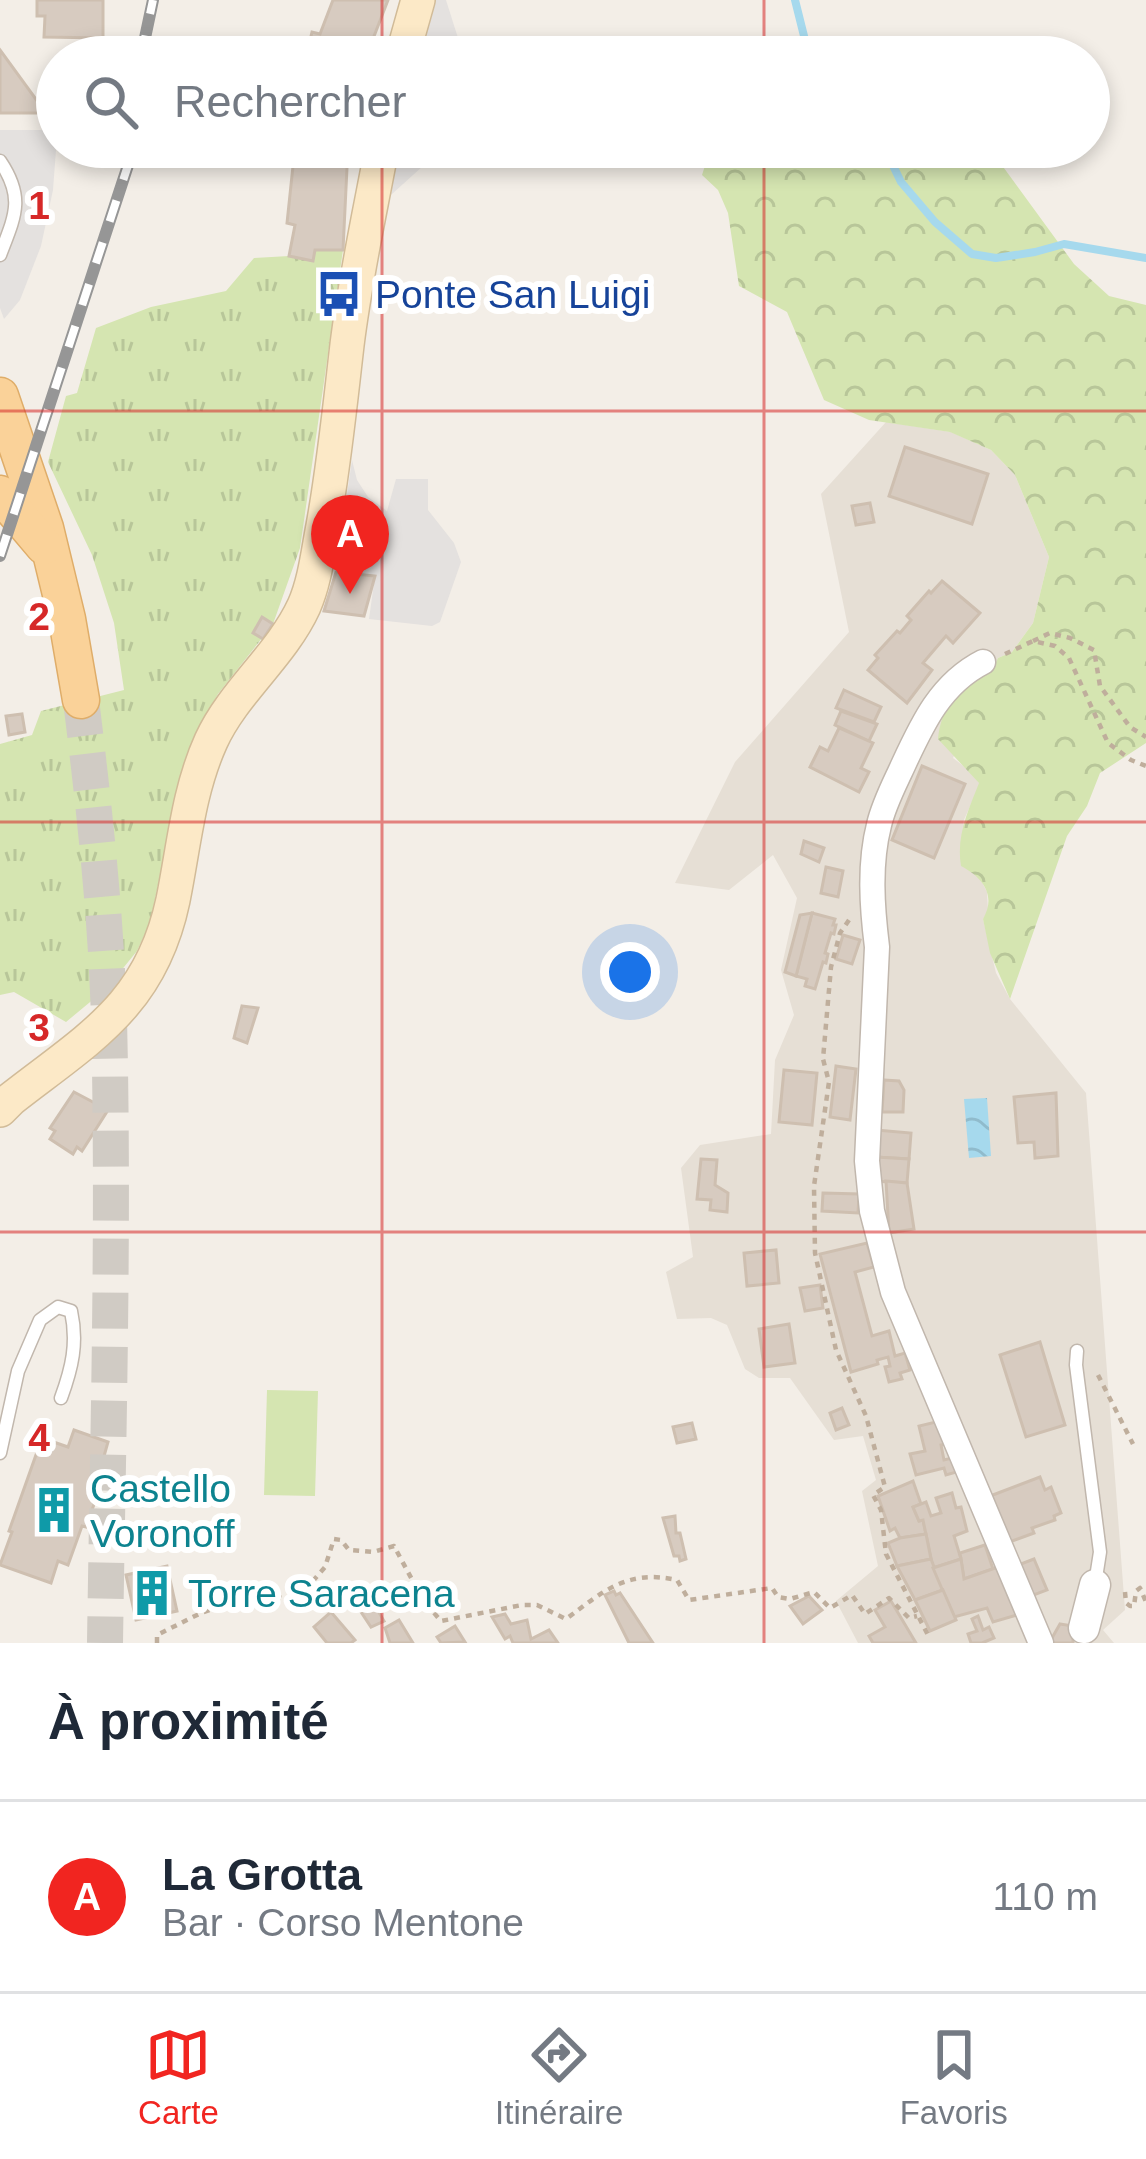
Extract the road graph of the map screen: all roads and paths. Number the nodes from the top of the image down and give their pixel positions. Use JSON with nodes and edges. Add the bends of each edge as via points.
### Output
{"nodes":[{"id":1,"x":418,"y":0,"type":"edge"},
{"id":2,"x":408,"y":36,"type":"edge"},
{"id":3,"x":0,"y":161,"type":"edge"},
{"id":4,"x":378,"y":168,"type":"edge"},
{"id":5,"x":0,"y":255,"type":"edge"},
{"id":6,"x":0,"y":396,"type":"edge"},
{"id":7,"x":0,"y":494,"type":"edge"},
{"id":8,"x":53,"y":559,"type":"junction"},
{"id":9,"x":1033,"y":640,"type":"junction"},
{"id":10,"x":983,"y":662,"type":"joint"},
{"id":11,"x":81,"y":700,"type":"tunnel mouth"},
{"id":12,"x":1146,"y":737,"type":"edge"},
{"id":13,"x":1146,"y":766,"type":"edge"},
{"id":14,"x":0,"y":1110,"type":"edge"},
{"id":15,"x":1077,"y":1351,"type":"joint"},
{"id":16,"x":61,"y":1398,"type":"dead end"},
{"id":17,"x":1133,"y":1444,"type":"dead end"},
{"id":18,"x":0,"y":1453,"type":"edge"},
{"id":19,"x":1095,"y":1586,"type":"joint"},
{"id":20,"x":917,"y":1616,"type":"dead end"},
{"id":21,"x":1085,"y":1636,"type":"edge"},
{"id":22,"x":157,"y":1643,"type":"edge"},
{"id":23,"x":1041,"y":1643,"type":"edge"}],
"edges":[{"from":1,"to":2,"type":"main road"},
{"from":3,"to":5,"type":"lane","via":[[17,199]]},
{"from":4,"to":14,"type":"main road","via":[[305,603],[212,739],[147,974],[105,1027]]},
{"from":6,"to":8,"type":"main road"},
{"from":7,"to":8,"type":"main road"},
{"from":8,"to":11,"type":"main road"},
{"from":9,"to":10,"type":"path"},
{"from":9,"to":12,"type":"path","via":[[1049,633],[1094,650],[1100,686]]},
{"from":9,"to":13,"type":"path","via":[[1069,658],[1108,743]]},
{"from":10,"to":23,"type":"street","via":[[946,690],[922,724],[879,823],[867,1161],[893,1292]]},
{"from":15,"to":17,"type":"path","via":[[1086,1352]]},
{"from":15,"to":19,"type":"lane","via":[[1100,1552]]},
{"from":16,"to":18,"type":"lane","via":[[76,1336],[71,1311],[58,1307],[40,1320],[18,1371]]},
{"from":19,"to":21,"type":"street"},
{"from":20,"to":22,"type":"path","via":[[905,1616],[889,1598],[865,1614],[852,1595],[830,1608],[814,1592],[790,1599],[772,1588],[689,1600],[677,1580],[654,1575],[614,1584],[566,1619],[522,1605],[441,1621],[394,1546],[350,1550],[334,1539],[325,1567],[295,1602],[239,1588],[228,1604],[157,1635]]}]}
